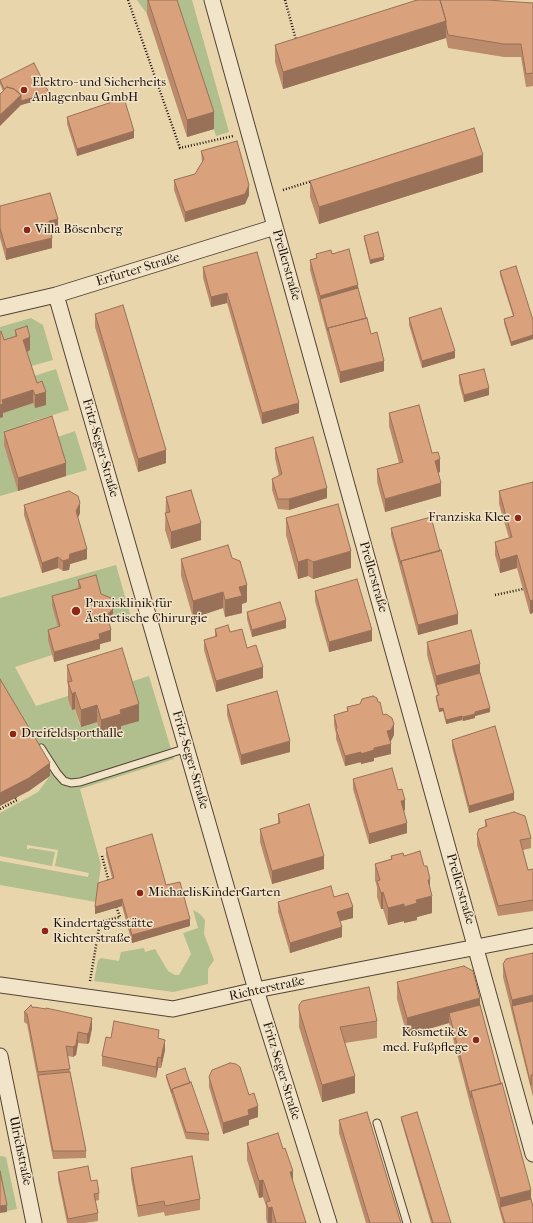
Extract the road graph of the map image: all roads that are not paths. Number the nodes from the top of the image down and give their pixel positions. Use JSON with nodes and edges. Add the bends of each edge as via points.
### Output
{"nodes":[{"id":1,"x":212,"y":0,"type":"edge"},
{"id":2,"x":276,"y":227,"type":"junction"},
{"id":3,"x":56,"y":295,"type":"junction"},
{"id":4,"x":0,"y":308,"type":"edge"},
{"id":5,"x":35,"y":739,"type":"edge"},
{"id":6,"x":187,"y":748,"type":"junction"},
{"id":7,"x":533,"y":936,"type":"edge"},
{"id":8,"x":476,"y":947,"type":"junction"},
{"id":9,"x":0,"y":985,"type":"edge"},
{"id":10,"x":256,"y":990,"type":"junction"},
{"id":11,"x":0,"y":1056,"type":"edge"},
{"id":12,"x":377,"y":1123,"type":"dead end"},
{"id":13,"x":533,"y":1154,"type":"edge"},
{"id":14,"x":34,"y":1223,"type":"edge"},
{"id":15,"x":329,"y":1223,"type":"edge"},
{"id":16,"x":407,"y":1223,"type":"edge"}],
"edges":[{"from":1,"to":2,"type":"street","name":"Prellerstraße"},
{"from":2,"to":3,"type":"street","name":"Erfurter Straße"},
{"from":2,"to":8,"type":"street","name":"Prellerstraße"},
{"from":3,"to":4,"type":"street","name":"Erfurter Straße"},
{"from":3,"to":6,"type":"street","name":"Fritz-Seger-Straße"},
{"from":5,"to":6,"type":"lane","via":[[57,773],[64,781],[71,783]]},
{"from":6,"to":10,"type":"street","name":"Fritz-Seger-Straße"},
{"from":7,"to":8,"type":"street","name":"Richterstraße"},
{"from":8,"to":10,"type":"street","name":"Richterstraße"},
{"from":8,"to":13,"type":"street","name":"Prellerstraße"},
{"from":9,"to":10,"type":"street","name":"Richterstraße","via":[[173,1009]]},
{"from":10,"to":15,"type":"street","name":"Fritz-Seger-Straße"},
{"from":11,"to":14,"type":"street","name":"Ulrichstraße"},
{"from":12,"to":16,"type":"lane"}]}
